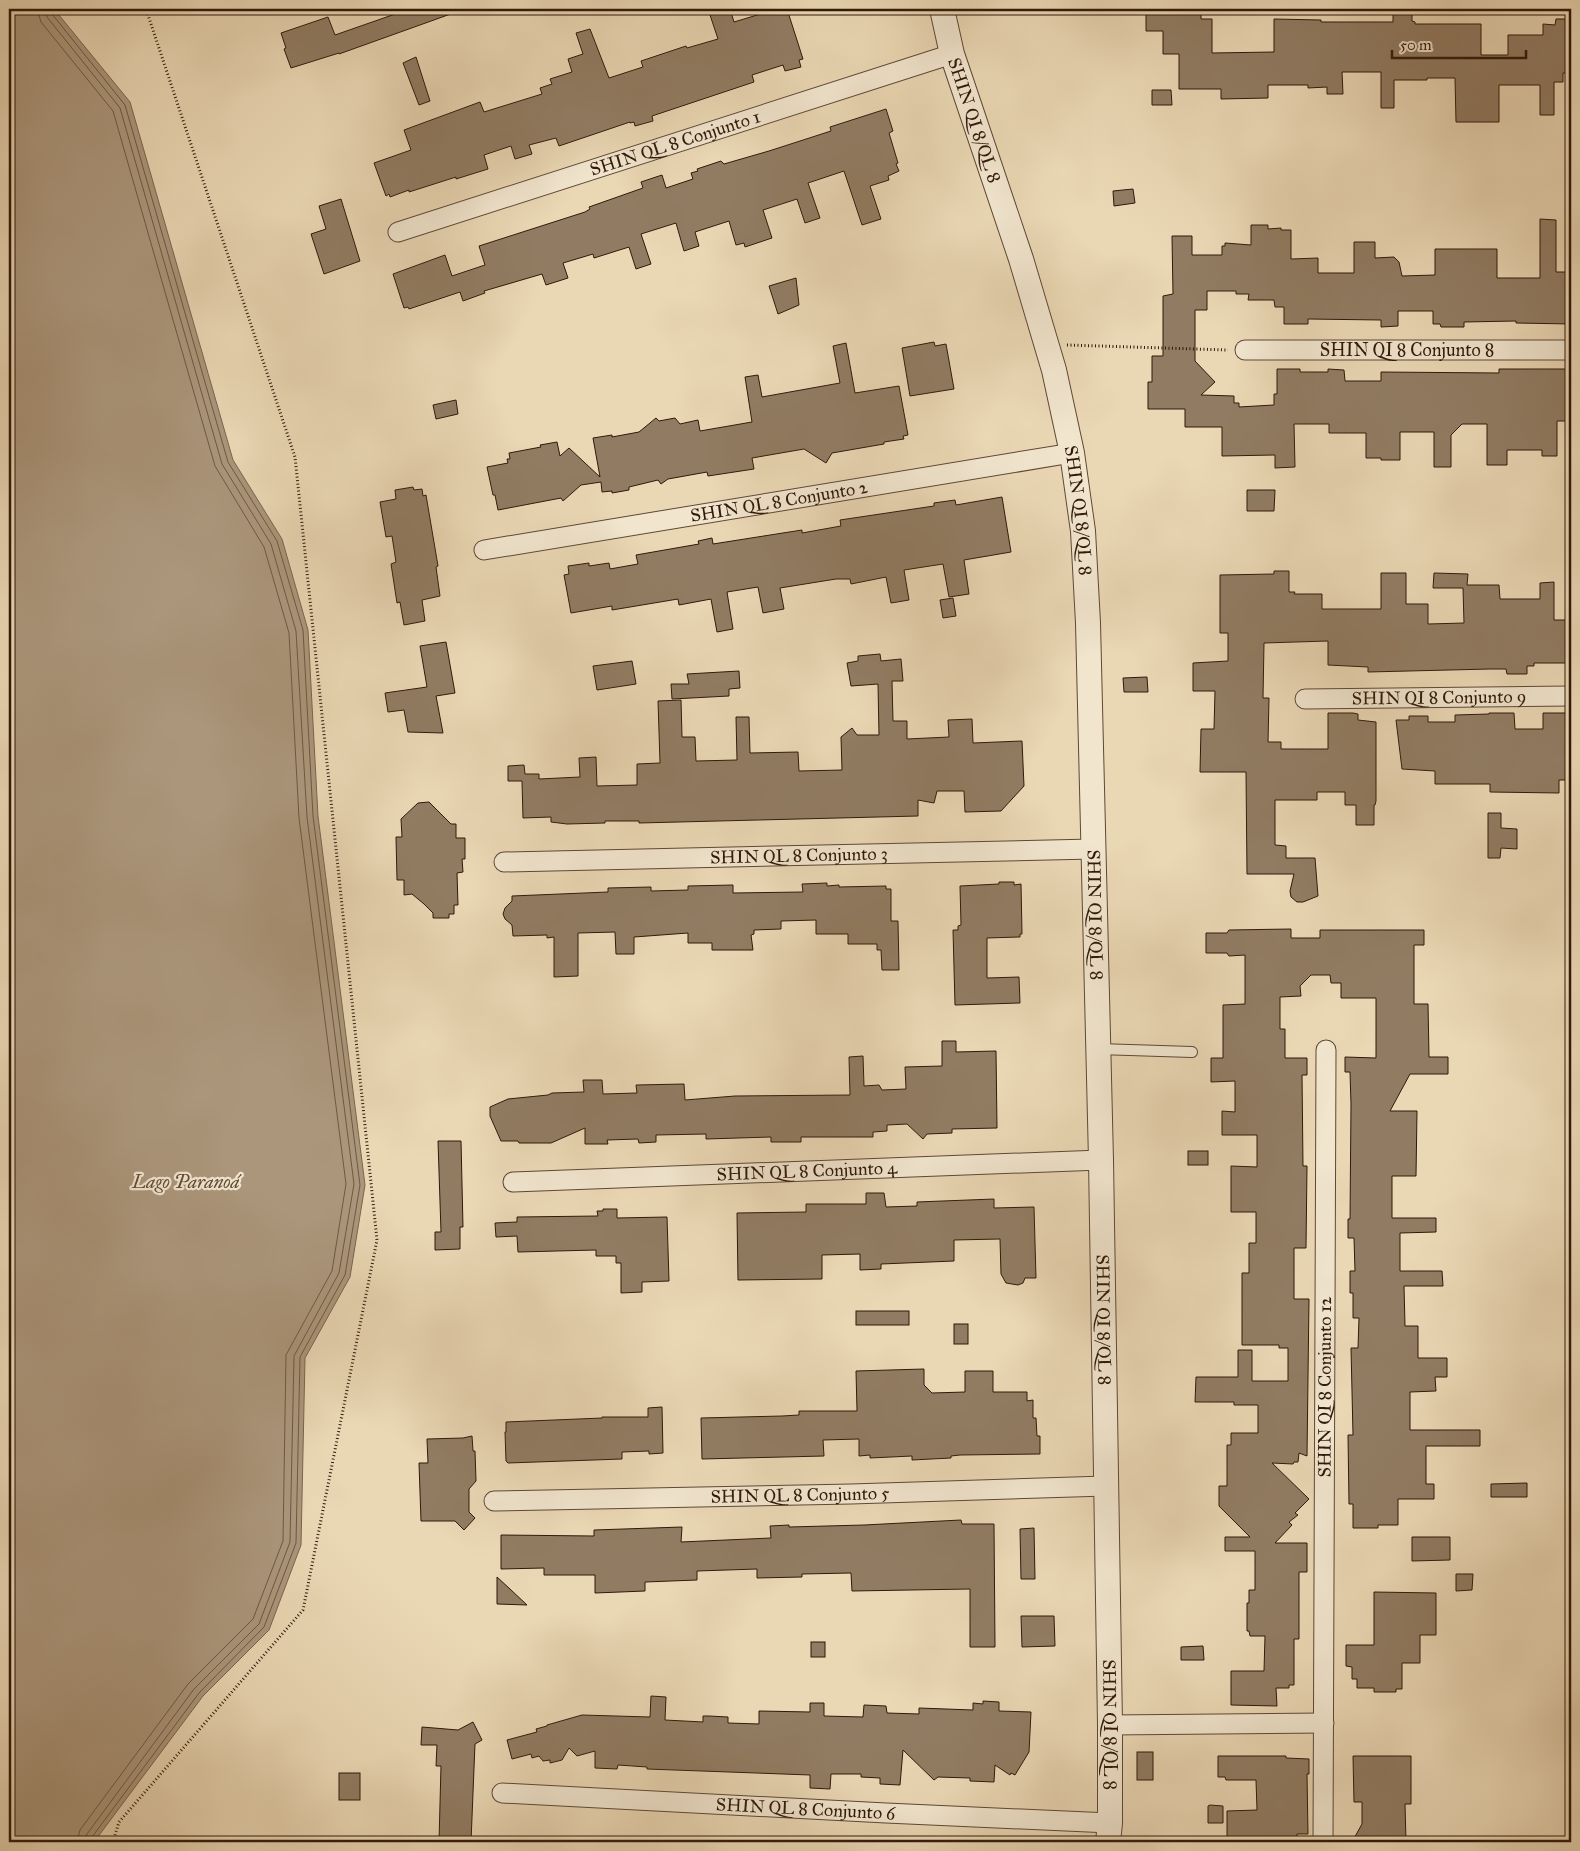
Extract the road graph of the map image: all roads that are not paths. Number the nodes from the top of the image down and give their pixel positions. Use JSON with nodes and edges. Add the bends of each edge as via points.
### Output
{"nodes":[{"id":1,"x":942,"y":9,"type":"edge"},
{"id":2,"x":952,"y":54,"type":"junction"},
{"id":3,"x":398,"y":232,"type":"dead end"},
{"id":4,"x":1244,"y":350,"type":"road end"},
{"id":5,"x":1571,"y":350,"type":"edge"},
{"id":6,"x":1072,"y":452,"type":"junction"},
{"id":7,"x":484,"y":550,"type":"dead end"},
{"id":8,"x":1571,"y":696,"type":"edge"},
{"id":9,"x":1305,"y":698,"type":"dead end"},
{"id":10,"x":1092,"y":849,"type":"junction"},
{"id":11,"x":504,"y":862,"type":"dead end"},
{"id":12,"x":1098,"y":1049,"type":"junction"},
{"id":13,"x":1326,"y":1050,"type":"dead end"},
{"id":14,"x":1192,"y":1052,"type":"dead end"},
{"id":15,"x":1101,"y":1160,"type":"junction"},
{"id":16,"x":513,"y":1182,"type":"dead end"},
{"id":17,"x":1106,"y":1486,"type":"junction"},
{"id":18,"x":494,"y":1501,"type":"dead end"},
{"id":19,"x":1324,"y":1723,"type":"junction"},
{"id":20,"x":1110,"y":1725,"type":"junction"},
{"id":21,"x":502,"y":1792,"type":"dead end"},
{"id":22,"x":1109,"y":1833,"type":"edge"},
{"id":23,"x":1323,"y":1842,"type":"edge"}],
"edges":[{"from":1,"to":2,"type":"street","name":"SHIN QI 8/QL 8"},
{"from":2,"to":3,"type":"street","name":"SHIN QL 8 Conjunto 1"},
{"from":2,"to":6,"type":"street","name":"SHIN QI 8/QL 8","via":[[1021,259]]},
{"from":4,"to":5,"type":"street","name":"SHIN QI 8 Conjunto 8"},
{"from":6,"to":7,"type":"street","name":"SHIN QL 8 Conjunto 2"},
{"from":6,"to":10,"type":"street","name":"SHIN QI 8/QL 8","via":[[1083,531],[1088,623]]},
{"from":8,"to":9,"type":"street","name":"SHIN QI 8 Conjunto 9"},
{"from":10,"to":11,"type":"street","name":"SHIN QL 8 Conjunto 3"},
{"from":10,"to":12,"type":"street","name":"SHIN QI 8/QL 8"},
{"from":12,"to":14,"type":"lane"},
{"from":12,"to":15,"type":"street","name":"SHIN QI 8/QL 8"},
{"from":13,"to":19,"type":"street","name":"SHIN QI 8 Conjunto 12"},
{"from":15,"to":16,"type":"street","name":"SHIN QL 8 Conjunto 4"},
{"from":15,"to":17,"type":"street","name":"SHIN QI 8/QL 8"},
{"from":17,"to":18,"type":"street","name":"SHIN QL 8 Conjunto 5"},
{"from":17,"to":20,"type":"street","name":"SHIN QI 8/QL 8"},
{"from":19,"to":20,"type":"street"},
{"from":19,"to":23,"type":"street","name":"SHIN QI 8 Conjunto 12"},
{"from":20,"to":22,"type":"street","name":"SHIN QI 8/QL 8"},
{"from":21,"to":22,"type":"street","name":"SHIN QL 8 Conjunto 6","via":[[886,1813]]}]}
